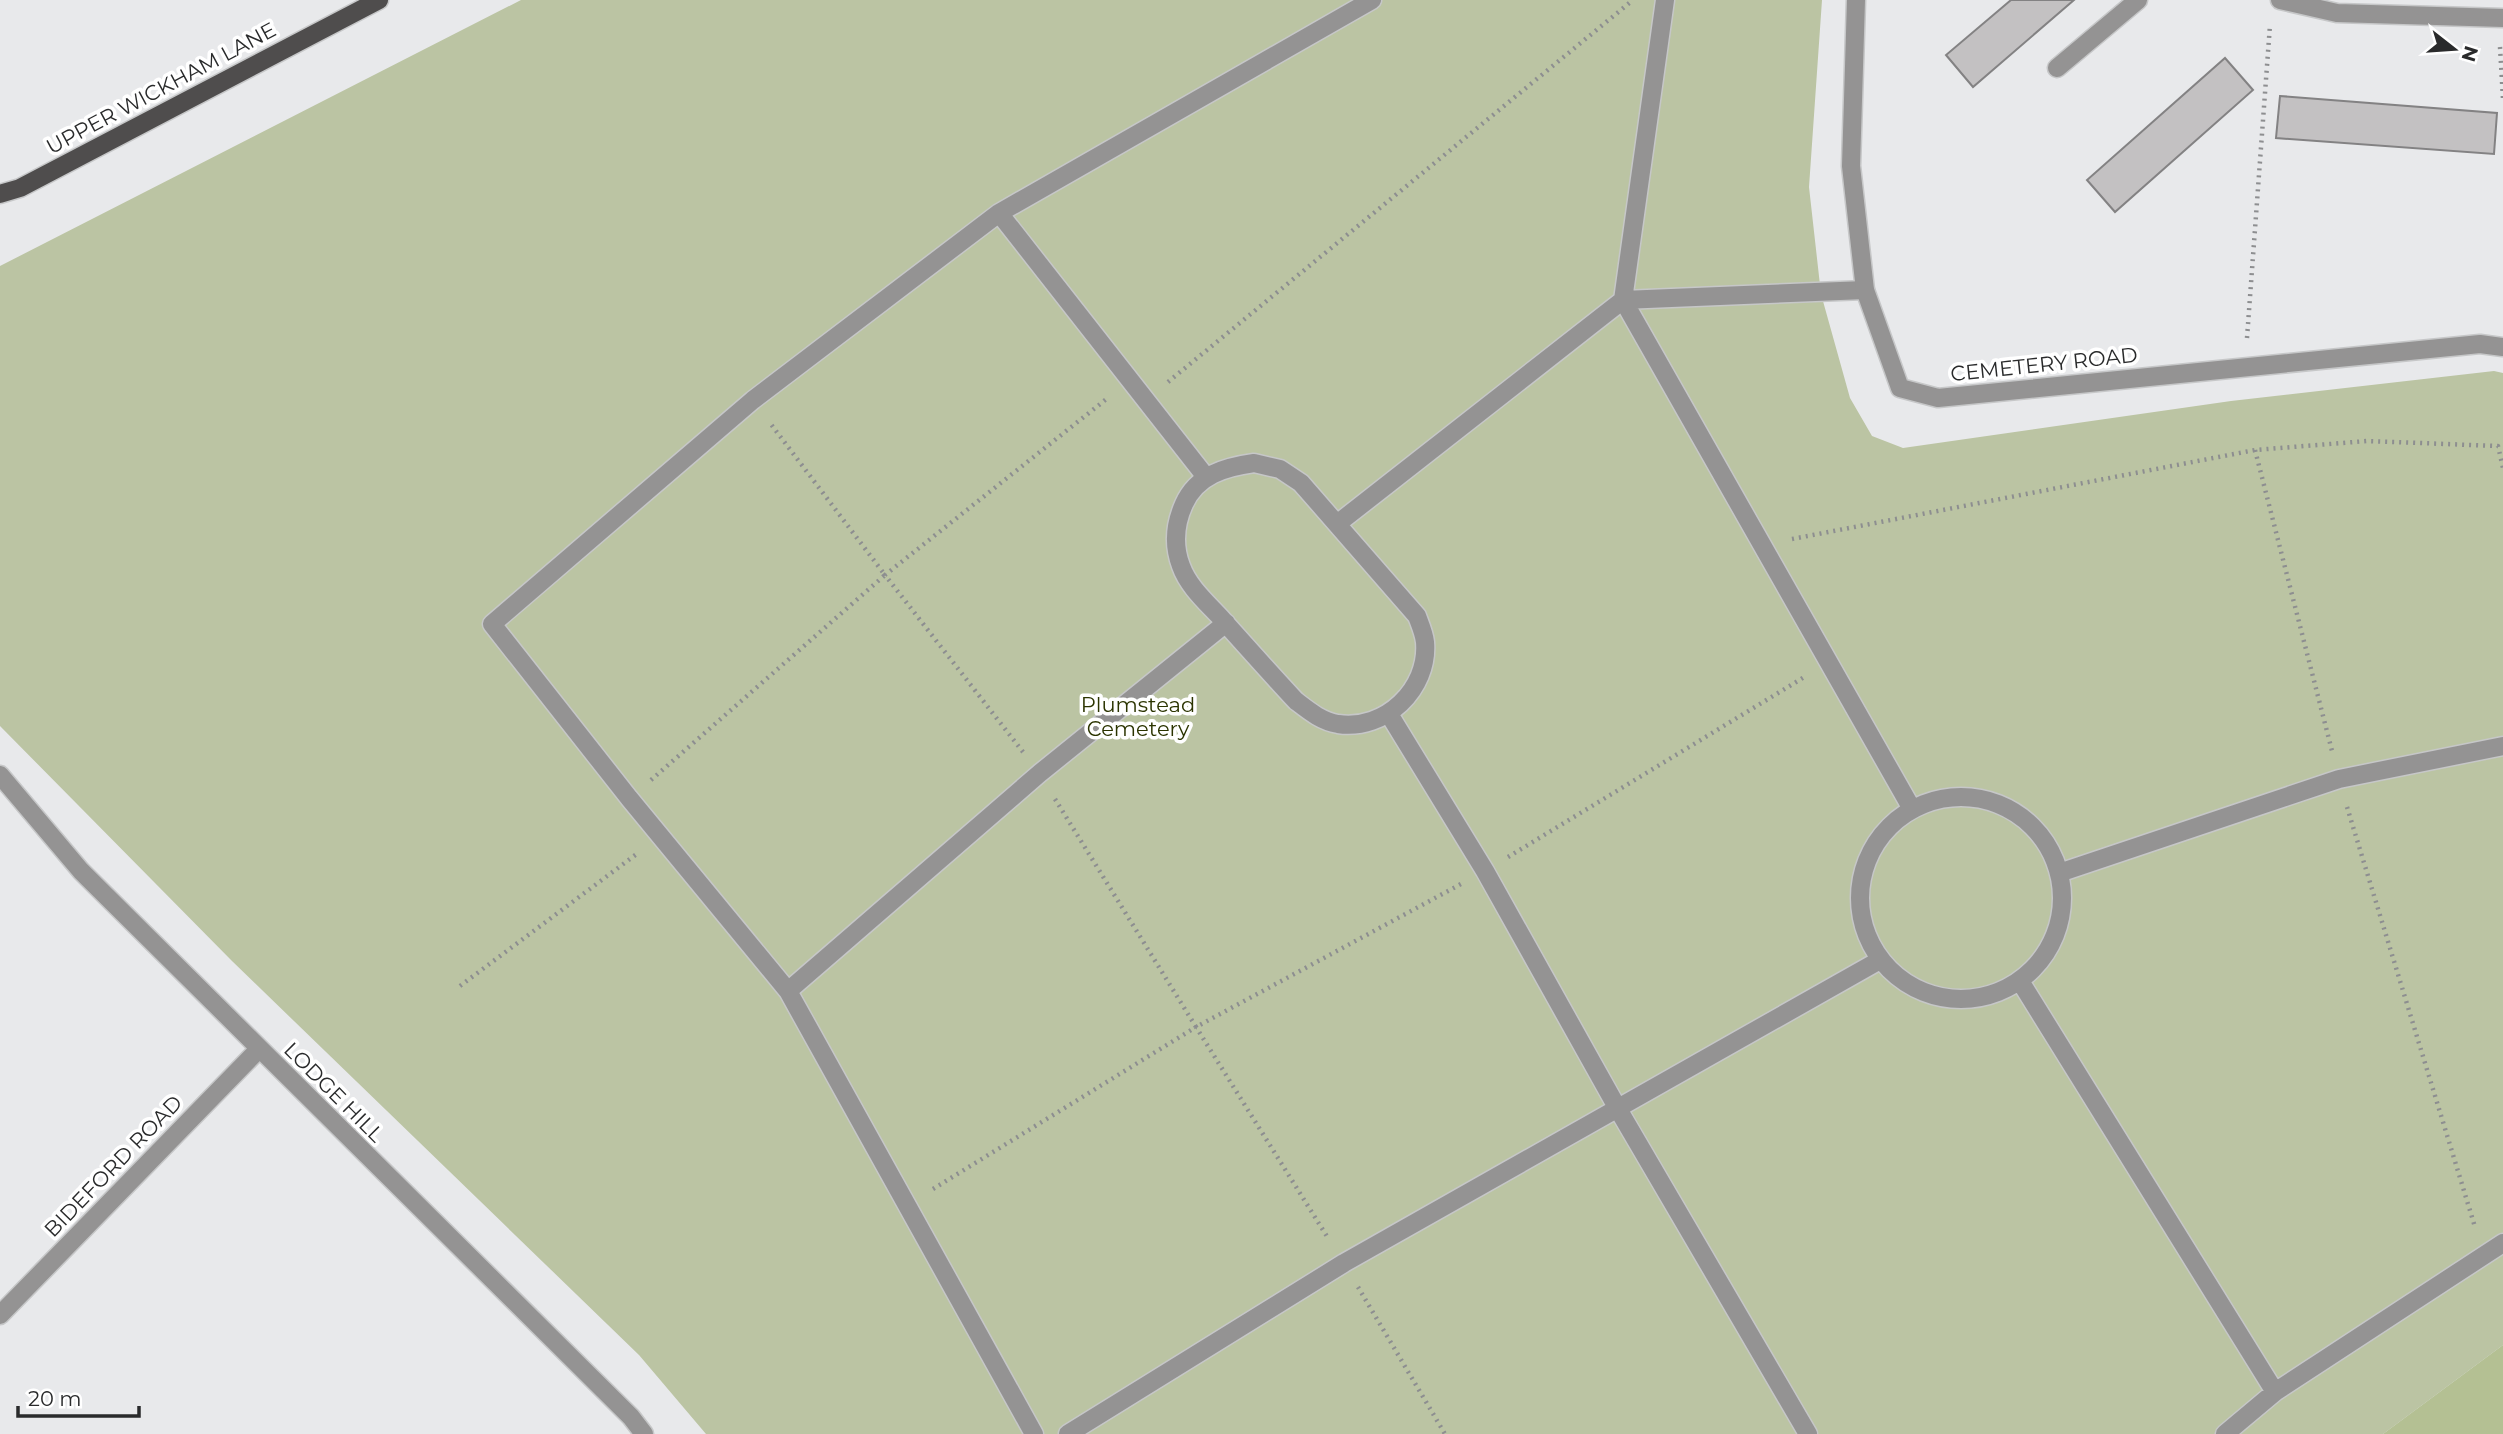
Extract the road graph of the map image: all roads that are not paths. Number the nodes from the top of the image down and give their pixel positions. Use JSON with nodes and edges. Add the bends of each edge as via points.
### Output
{"nodes":[{"id":1,"x":379,"y":0,"type":"edge"},
{"id":2,"x":1372,"y":0,"type":"edge"},
{"id":3,"x":1665,"y":0,"type":"edge"},
{"id":4,"x":1856,"y":0,"type":"edge"},
{"id":5,"x":2138,"y":0,"type":"edge"},
{"id":6,"x":2276,"y":7,"type":"edge"},
{"id":7,"x":2500,"y":18,"type":"edge"},
{"id":8,"x":2057,"y":68,"type":"dead end"},
{"id":9,"x":0,"y":194,"type":"edge"},
{"id":10,"x":999,"y":213,"type":"junction"},
{"id":11,"x":1865,"y":290,"type":"junction"},
{"id":12,"x":1623,"y":300,"type":"junction"},
{"id":13,"x":2503,"y":347,"type":"edge"},
{"id":14,"x":1206,"y":478,"type":"junction"},
{"id":15,"x":1337,"y":524,"type":"junction"},
{"id":16,"x":1226,"y":624,"type":"junction"},
{"id":17,"x":1389,"y":714,"type":"junction"},
{"id":18,"x":2503,"y":746,"type":"edge"},
{"id":19,"x":0,"y":775,"type":"edge"},
{"id":20,"x":1912,"y":809,"type":"junction"},
{"id":21,"x":2059,"y":873,"type":"junction"},
{"id":22,"x":1880,"y":960,"type":"junction"},
{"id":23,"x":2020,"y":981,"type":"junction"},
{"id":24,"x":788,"y":991,"type":"junction"},
{"id":25,"x":258,"y":1050,"type":"junction"},
{"id":26,"x":1618,"y":1109,"type":"junction"},
{"id":27,"x":2503,"y":1243,"type":"edge"},
{"id":28,"x":0,"y":1315,"type":"edge"},
{"id":29,"x":2275,"y":1392,"type":"junction"},
{"id":30,"x":643,"y":1434,"type":"edge"},
{"id":31,"x":1034,"y":1434,"type":"edge"},
{"id":32,"x":1068,"y":1434,"type":"edge"},
{"id":33,"x":1808,"y":1434,"type":"edge"},
{"id":34,"x":2225,"y":1434,"type":"edge"}],
"edges":[{"from":1,"to":9,"type":"main road","name":"UPPER WICKHAM LANE","via":[[20,188]]},
{"from":2,"to":10,"type":"street"},
{"from":3,"to":12,"type":"street"},
{"from":4,"to":11,"type":"street","name":"CEMETERY ROAD","via":[[1851,166]]},
{"from":5,"to":8,"type":"street"},
{"from":6,"to":7,"type":"street"},
{"from":10,"to":14,"type":"street"},
{"from":10,"to":24,"type":"street","via":[[753,400],[492,624]]},
{"from":11,"to":12,"type":"street"},
{"from":11,"to":13,"type":"street","name":"CEMETERY ROAD","via":[[1900,388],[1938,398],[2480,344]]},
{"from":12,"to":15,"type":"street"},
{"from":12,"to":20,"type":"street"},
{"from":14,"to":15,"type":"street","via":[[1229,466],[1254,463],[1280,470],[1301,483]]},
{"from":14,"to":16,"type":"street","via":[[1188,496],[1177,518],[1175,543],[1181,568]]},
{"from":15,"to":17,"type":"street","via":[[1402,595],[1417,616],[1425,641],[1418,680],[1409,696]]},
{"from":16,"to":17,"type":"street","via":[[1315,716],[1339,724],[1365,723]]},
{"from":16,"to":24,"type":"street","via":[[1040,774]]},
{"from":17,"to":26,"type":"street","via":[[1485,871]]},
{"from":18,"to":21,"type":"street","via":[[2339,779]]},
{"from":19,"to":25,"type":"street","name":"LODGE HILL","via":[[81,871]]},
{"from":20,"to":21,"type":"street","via":[[1941,799],[1972,797],[2001,805],[2027,821],[2047,845]]},
{"from":20,"to":22,"type":"street","via":[[1885,831],[1867,861],[1860,894],[1865,929]]},
{"from":21,"to":23,"type":"street","via":[[2062,903],[2057,933],[2041,960]]},
{"from":22,"to":23,"type":"street","via":[[1902,981],[1930,995],[1962,1000],[1993,995]]},
{"from":22,"to":26,"type":"street"},
{"from":23,"to":29,"type":"street"},
{"from":24,"to":31,"type":"street"},
{"from":25,"to":28,"type":"street","name":"BIDEFORD ROAD"},
{"from":25,"to":30,"type":"street","name":"LODGE HILL","via":[[631,1417]]},
{"from":26,"to":32,"type":"street","via":[[1344,1263]]},
{"from":26,"to":33,"type":"street"},
{"from":27,"to":29,"type":"street"},
{"from":29,"to":34,"type":"street"}]}
